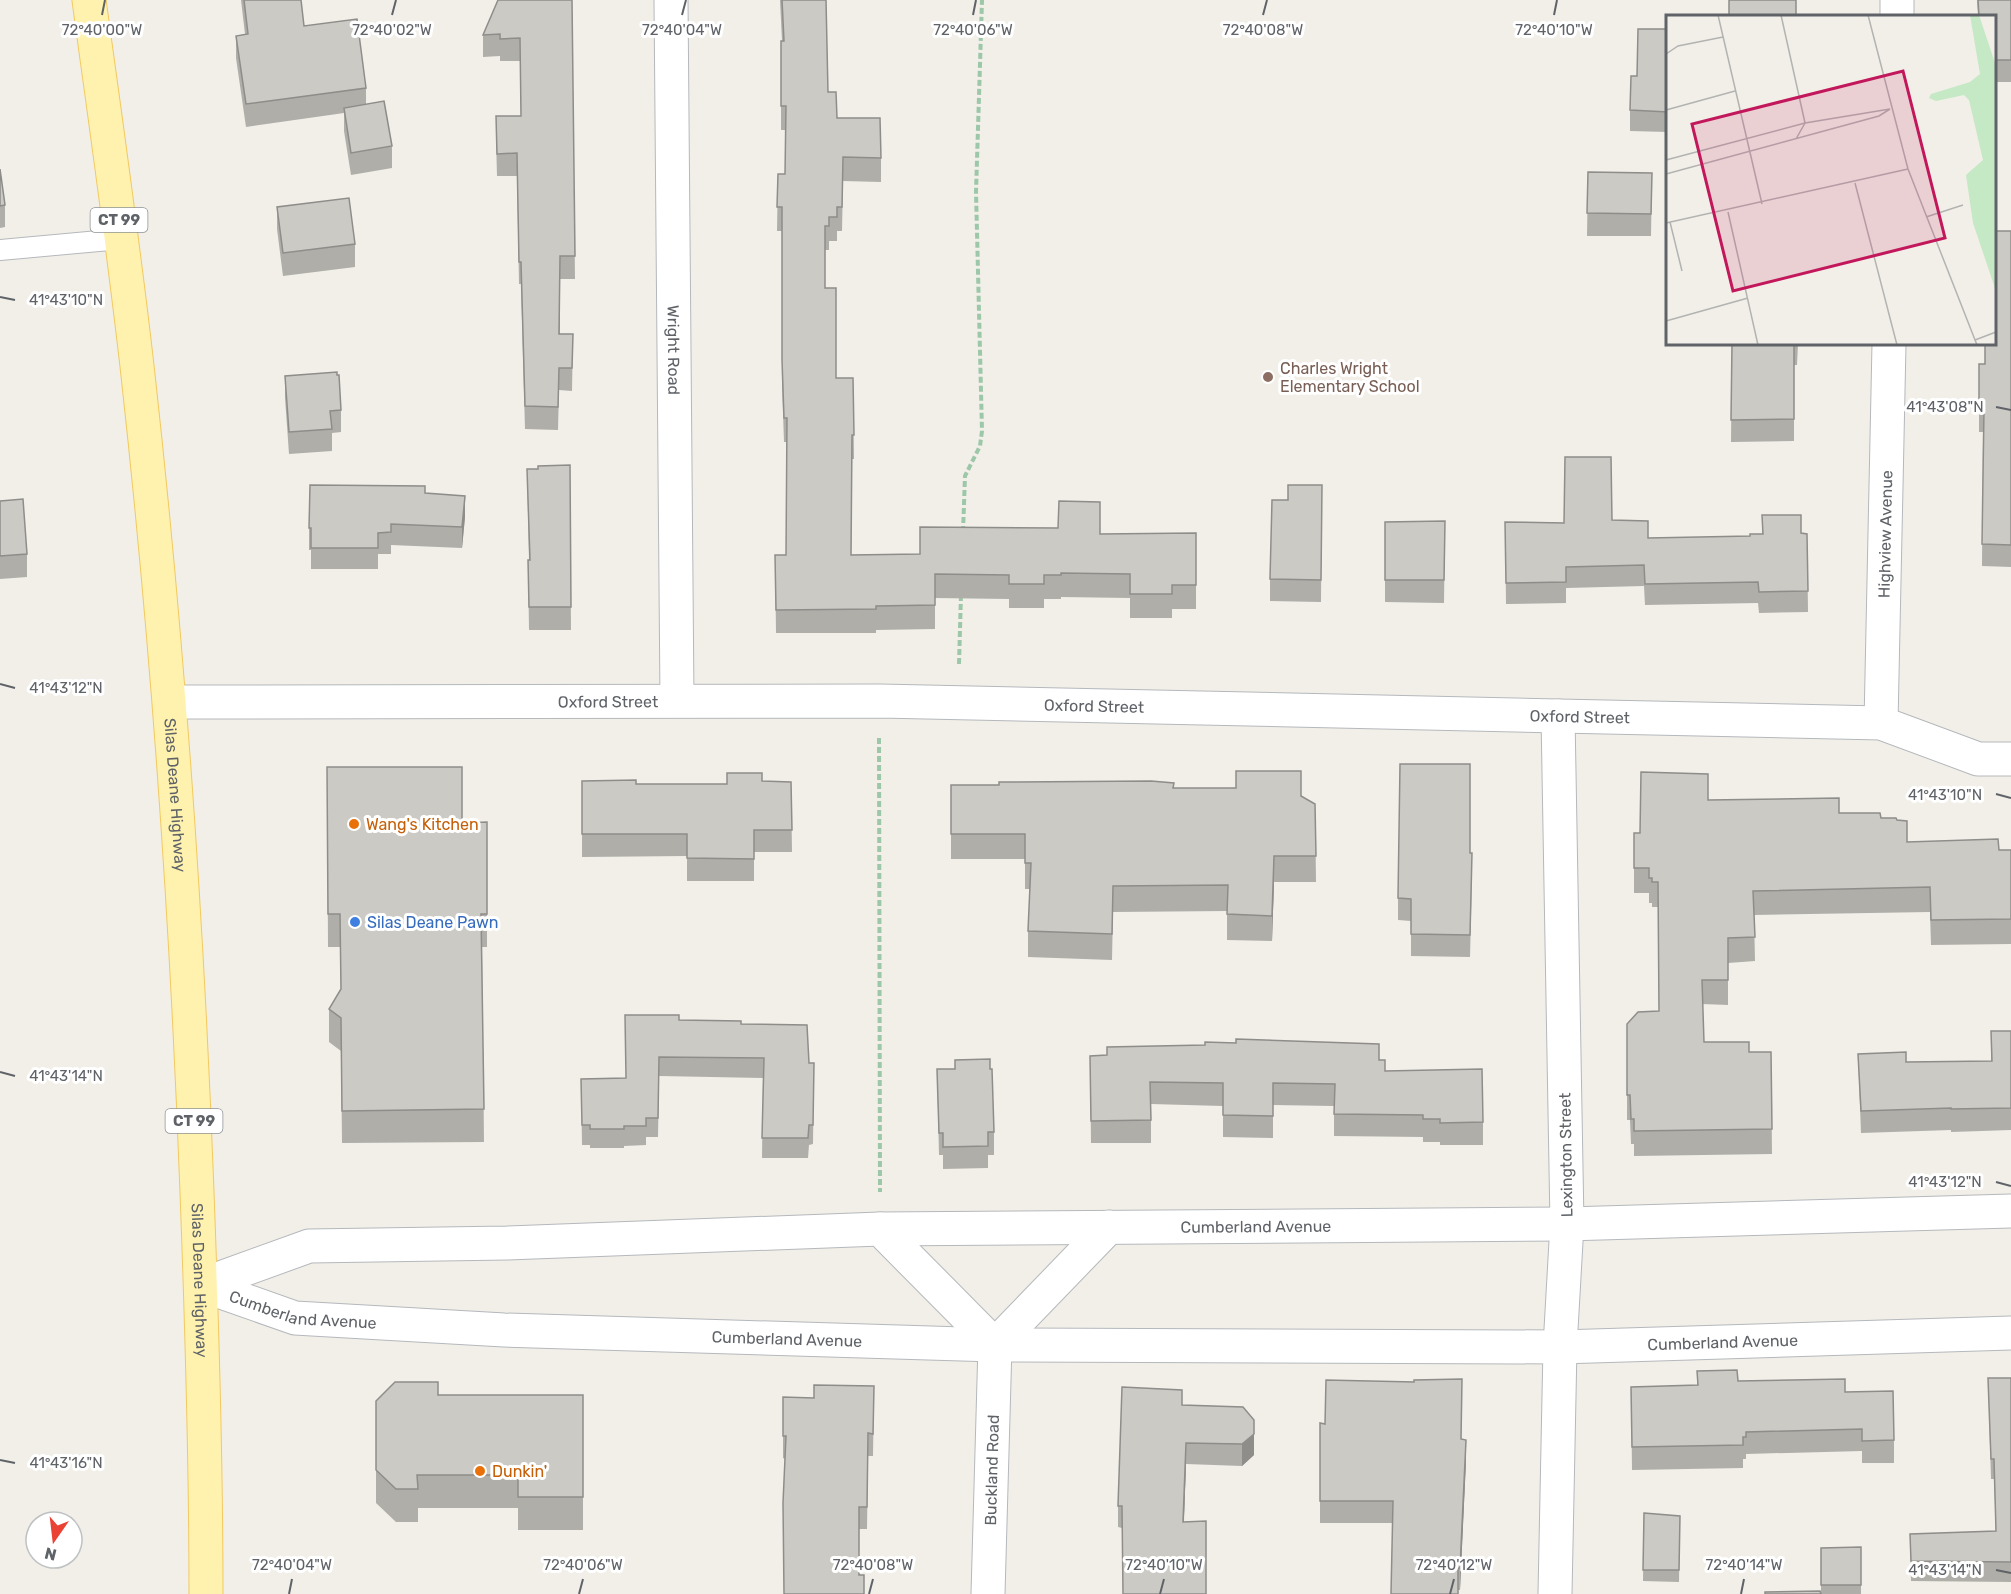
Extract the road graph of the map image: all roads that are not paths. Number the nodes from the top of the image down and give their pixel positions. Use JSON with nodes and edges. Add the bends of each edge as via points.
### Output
{"nodes":[{"id":1,"x":89,"y":0,"type":"edge"},
{"id":2,"x":671,"y":0,"type":"edge"},
{"id":3,"x":121,"y":238,"type":"junction"},
{"id":4,"x":0,"y":250,"type":"edge"},
{"id":5,"x":1889,"y":345,"type":"edge"},
{"id":6,"x":677,"y":700,"type":"junction"},
{"id":7,"x":170,"y":702,"type":"junction"},
{"id":8,"x":1558,"y":716,"type":"junction"},
{"id":9,"x":1881,"y":723,"type":"junction"},
{"id":10,"x":2011,"y":759,"type":"edge"},
{"id":11,"x":2011,"y":1211,"type":"edge"},
{"id":12,"x":880,"y":1214,"type":"junction"},
{"id":13,"x":1567,"y":1224,"type":"junction"},
{"id":14,"x":1109,"y":1227,"type":"junction"},
{"id":15,"x":201,"y":1285,"type":"junction"},
{"id":16,"x":2011,"y":1333,"type":"edge"},
{"id":17,"x":995,"y":1346,"type":"junction"},
{"id":18,"x":1560,"y":1347,"type":"junction"},
{"id":19,"x":207,"y":1594,"type":"edge"},
{"id":20,"x":988,"y":1594,"type":"edge"},
{"id":21,"x":1555,"y":1594,"type":"edge"}],
"edges":[{"from":1,"to":3,"type":"main road","name":"Silas Deane Highway","number":"CT 99"},
{"from":2,"to":6,"type":"street","name":"Wright Road"},
{"from":3,"to":4,"type":"lane"},
{"from":3,"to":7,"type":"main road","name":"Silas Deane Highway","number":"CT 99"},
{"from":5,"to":9,"type":"street","name":"Highview Avenue"},
{"from":6,"to":7,"type":"street","name":"Oxford Street"},
{"from":6,"to":8,"type":"street","name":"Oxford Street"},
{"from":7,"to":15,"type":"main road","name":"Silas Deane Highway","number":"CT 99"},
{"from":8,"to":9,"type":"street","name":"Oxford Street"},
{"from":8,"to":13,"type":"street","name":"Lexington Street"},
{"from":9,"to":10,"type":"street","name":"Oxford Street","via":[[1978,759]]},
{"from":11,"to":13,"type":"street","name":"Cumberland Avenue"},
{"from":12,"to":14,"type":"street","name":"Cumberland Avenue"},
{"from":12,"to":15,"type":"street","name":"Cumberland Avenue","via":[[507,1243],[309,1246]]},
{"from":12,"to":17,"type":"street"},
{"from":13,"to":14,"type":"street","name":"Cumberland Avenue"},
{"from":13,"to":18,"type":"street","name":"Lexington Street"},
{"from":14,"to":17,"type":"street"},
{"from":15,"to":17,"type":"street","name":"Cumberland Avenue","via":[[295,1318],[504,1330]]},
{"from":15,"to":19,"type":"main road","name":"Silas Deane Highway","number":"CT 99"},
{"from":16,"to":18,"type":"street","name":"Cumberland Avenue"},
{"from":17,"to":18,"type":"street","name":"Cumberland Avenue"},
{"from":17,"to":20,"type":"street","name":"Buckland Road"},
{"from":18,"to":21,"type":"street","name":"Lexington Street"}]}
